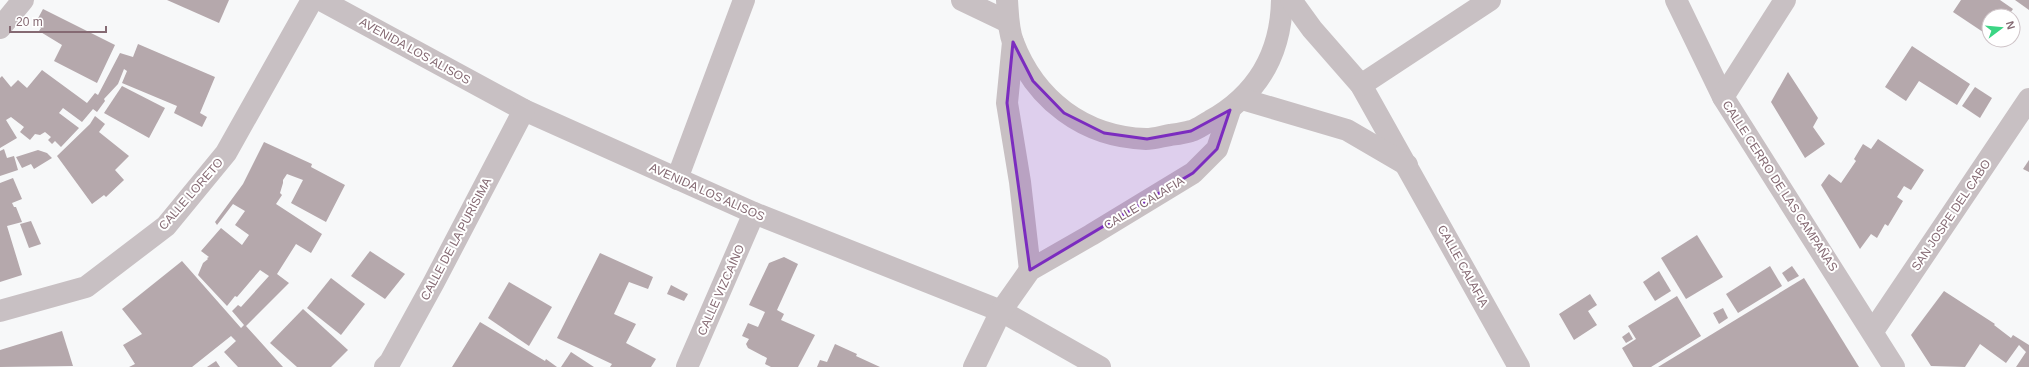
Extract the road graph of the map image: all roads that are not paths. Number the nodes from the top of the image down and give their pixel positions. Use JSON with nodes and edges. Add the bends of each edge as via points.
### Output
{"nodes":[{"id":1,"x":23,"y":0,"type":"edge"},
{"id":2,"x":312,"y":0,"type":"edge"},
{"id":3,"x":322,"y":0,"type":"edge"},
{"id":4,"x":744,"y":0,"type":"edge"},
{"id":5,"x":962,"y":0,"type":"edge"},
{"id":6,"x":1007,"y":0,"type":"edge"},
{"id":7,"x":1282,"y":0,"type":"edge"},
{"id":8,"x":1291,"y":0,"type":"edge"},
{"id":9,"x":1490,"y":0,"type":"edge"},
{"id":10,"x":1676,"y":0,"type":"edge"},
{"id":11,"x":1785,"y":0,"type":"edge"},
{"id":12,"x":0,"y":28,"type":"edge"},
{"id":13,"x":1010,"y":32,"type":"junction"},
{"id":14,"x":1361,"y":85,"type":"junction"},
{"id":15,"x":1723,"y":96,"type":"junction"},
{"id":16,"x":2029,"y":99,"type":"edge"},
{"id":17,"x":1236,"y":104,"type":"junction"},
{"id":18,"x":524,"y":110,"type":"junction"},
{"id":19,"x":1408,"y":165,"type":"junction"},
{"id":20,"x":677,"y":179,"type":"junction"},
{"id":21,"x":754,"y":213,"type":"junction"},
{"id":22,"x":1030,"y":270,"type":"junction"},
{"id":23,"x":0,"y":311,"type":"edge"},
{"id":24,"x":1001,"y":311,"type":"junction"},
{"id":25,"x":1873,"y":332,"type":"junction"},
{"id":26,"x":385,"y":367,"type":"edge"},
{"id":27,"x":687,"y":367,"type":"edge"},
{"id":28,"x":974,"y":367,"type":"edge"},
{"id":29,"x":1100,"y":367,"type":"edge"},
{"id":30,"x":1519,"y":367,"type":"edge"},
{"id":31,"x":1894,"y":367,"type":"edge"}],
"edges":[{"from":1,"to":12,"type":"street"},
{"from":2,"to":23,"type":"street","name":"CALLE LORETO","via":[[226,153],[166,226],[86,288]]},
{"from":3,"to":18,"type":"street","name":"AVENIDA LOS ALISOS"},
{"from":4,"to":20,"type":"street"},
{"from":5,"to":13,"type":"street"},
{"from":6,"to":13,"type":"street"},
{"from":7,"to":17,"type":"street","via":[[1282,18],[1275,48],[1261,75]]},
{"from":8,"to":14,"type":"street","name":"CALLE CALAFIA","via":[[1312,29]]},
{"from":9,"to":14,"type":"street"},
{"from":10,"to":15,"type":"street","name":"CALLE CERRO DE LAS CAMPAÑAS"},
{"from":11,"to":15,"type":"street"},
{"from":13,"to":17,"type":"street","via":[[1033,81],[1064,113],[1104,133],[1147,139],[1191,131]]},
{"from":13,"to":22,"type":"street","via":[[1007,103],[1020,182]]},
{"from":14,"to":19,"type":"street","name":"CALLE CALAFIA"},
{"from":15,"to":25,"type":"street","name":"CALLE CERRO DE LAS CAMPAÑAS"},
{"from":16,"to":25,"type":"street","name":"SAN JOSPE DEL CABO"},
{"from":17,"to":19,"type":"street","via":[[1347,130]]},
{"from":17,"to":22,"type":"street","name":"CALLE CALAFIA","via":[[1217,149],[1193,173]]},
{"from":18,"to":20,"type":"street","name":"AVENIDA LOS ALISOS"},
{"from":18,"to":26,"type":"street","name":"CALLE DE LA PURÍSIMA","via":[[434,282]]},
{"from":19,"to":30,"type":"street","name":"CALLE CALAFIA"},
{"from":20,"to":21,"type":"street","name":"AVENIDA LOS ALISOS"},
{"from":21,"to":24,"type":"street","name":"AVENIDA LOS ALISOS"},
{"from":21,"to":27,"type":"street","name":"CALLE VIZCAÍNO"},
{"from":22,"to":24,"type":"street","name":"CALLE CALAFIA"},
{"from":24,"to":28,"type":"street","name":"CALLE CALAFIA"},
{"from":24,"to":29,"type":"street","name":"AVENIDA LOS ALISOS"},
{"from":25,"to":31,"type":"street","name":"CALLE CERRO DE LAS CAMPAÑAS"}]}
